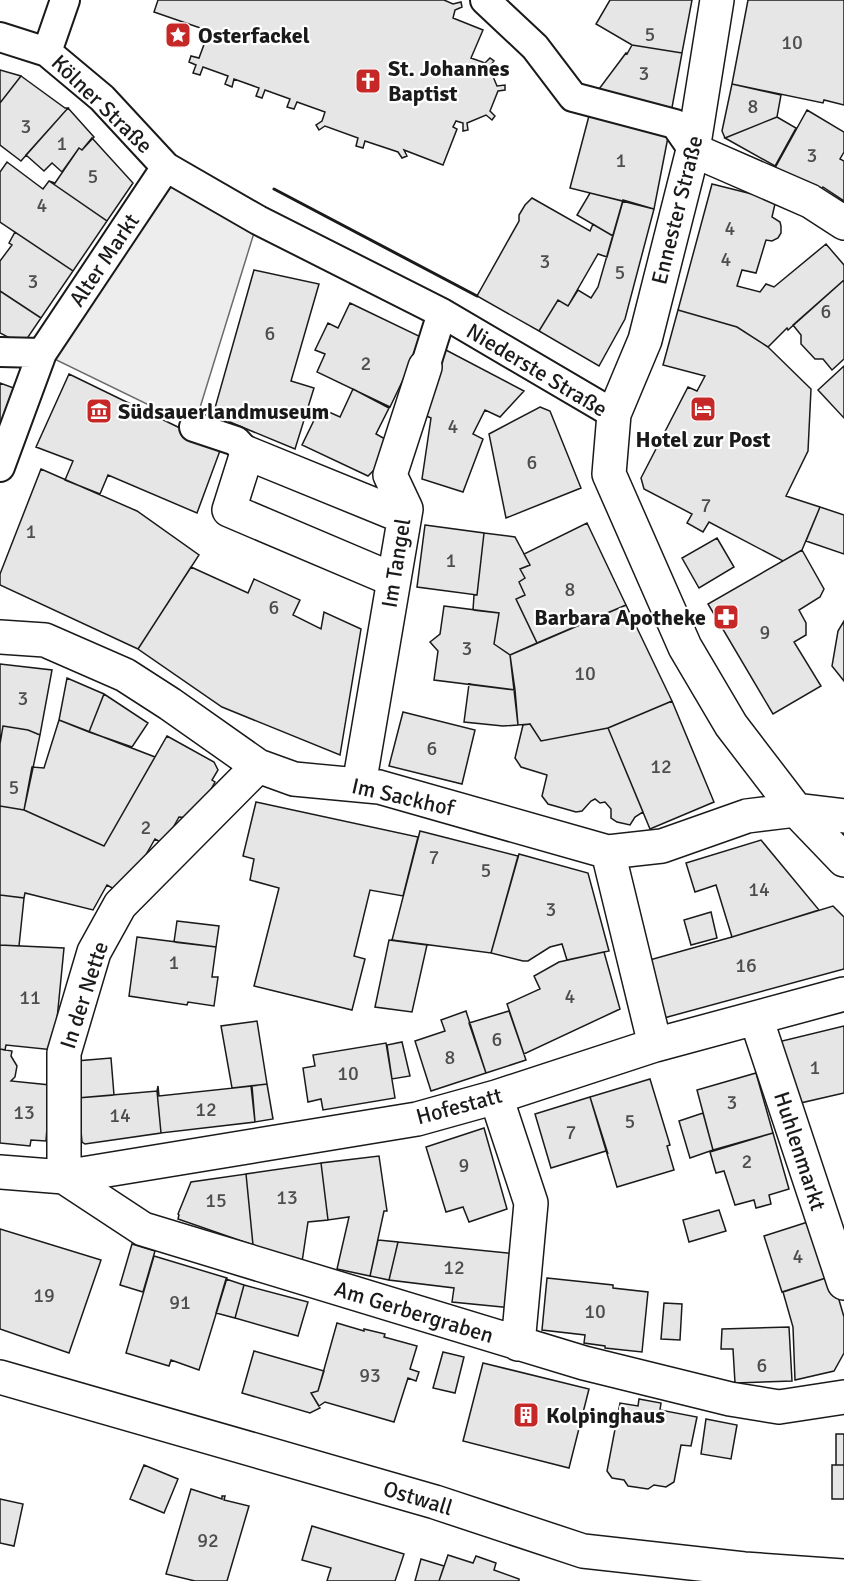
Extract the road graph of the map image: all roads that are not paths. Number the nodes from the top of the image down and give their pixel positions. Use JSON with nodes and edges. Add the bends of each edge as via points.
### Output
{"nodes":[{"id":1,"x":65,"y":0,"type":"edge"},
{"id":2,"x":485,"y":0,"type":"edge"},
{"id":3,"x":717,"y":0,"type":"edge"},
{"id":4,"x":0,"y":37,"type":"edge"},
{"id":5,"x":47,"y":52,"type":"junction"},
{"id":6,"x":693,"y":150,"type":"junction"},
{"id":7,"x":166,"y":167,"type":"junction"},
{"id":8,"x":844,"y":223,"type":"edge"},
{"id":9,"x":442,"y":314,"type":"junction"},
{"id":10,"x":0,"y":352,"type":"edge"},
{"id":11,"x":42,"y":353,"type":"junction"},
{"id":12,"x":425,"y":368,"type":"joint"},
{"id":13,"x":614,"y":414,"type":"junction"},
{"id":14,"x":194,"y":426,"type":"dead end"},
{"id":15,"x":247,"y":453,"type":"junction"},
{"id":16,"x":0,"y":466,"type":"edge"},
{"id":17,"x":404,"y":517,"type":"junction"},
{"id":18,"x":394,"y":580,"type":"junction"},
{"id":19,"x":0,"y":637,"type":"edge"},
{"id":20,"x":258,"y":766,"type":"junction"},
{"id":21,"x":359,"y":785,"type":"junction"},
{"id":22,"x":796,"y":810,"type":"junction"},
{"id":23,"x":844,"y":816,"type":"edge"},
{"id":24,"x":608,"y":852,"type":"junction"},
{"id":25,"x":844,"y":860,"type":"edge"},
{"id":26,"x":844,"y":994,"type":"edge"},
{"id":27,"x":756,"y":1018,"type":"junction"},
{"id":28,"x":655,"y":1045,"type":"junction"},
{"id":29,"x":496,"y":1097,"type":"junction"},
{"id":30,"x":0,"y":1172,"type":"edge"},
{"id":31,"x":64,"y":1177,"type":"junction"},
{"id":32,"x":844,"y":1283,"type":"edge"},
{"id":33,"x":518,"y":1344,"type":"junction"},
{"id":34,"x":0,"y":1377,"type":"edge"},
{"id":35,"x":844,"y":1397,"type":"edge"},
{"id":36,"x":844,"y":1575,"type":"edge"}],
"edges":[{"from":1,"to":5,"type":"street"},
{"from":2,"to":6,"type":"street","via":[[535,47],[573,97],[675,124]]},
{"from":3,"to":6,"type":"street","name":"Ennester Straße"},
{"from":4,"to":5,"type":"street","name":"Kölner Straße"},
{"from":5,"to":7,"type":"street","name":"Kölner Straße","via":[[102,98]]},
{"from":6,"to":8,"type":"street","via":[[810,201]]},
{"from":6,"to":13,"type":"street","name":"Ennester Straße","via":[[645,340]]},
{"from":7,"to":9,"type":"street","name":"Niederste Straße","via":[[258,220]]},
{"from":7,"to":11,"type":"street","name":"Alter Markt"},
{"from":9,"to":12,"type":"street","name":"Im Tangel"},
{"from":9,"to":13,"type":"street","name":"Niederste Straße"},
{"from":10,"to":11,"type":"street"},
{"from":11,"to":16,"type":"street","name":"Alter Markt"},
{"from":12,"to":17,"type":"street","name":"Im Tangel","via":[[390,475],[406,509]]},
{"from":13,"to":22,"type":"street","name":"Niederste Straße","via":[[609,474],[685,647],[731,725]]},
{"from":14,"to":15,"type":"street","via":[[236,441]]},
{"from":15,"to":17,"type":"street"},
{"from":15,"to":18,"type":"street","via":[[229,510]]},
{"from":17,"to":18,"type":"street","name":"Im Tangel"},
{"from":18,"to":21,"type":"street","name":"Im Tangel"},
{"from":19,"to":20,"type":"street","name":"Im Sackhof","via":[[45,640],[125,675]]},
{"from":20,"to":21,"type":"street","name":"Im Sackhof","via":[[294,779]]},
{"from":20,"to":31,"type":"street","name":"In der Nette","via":[[120,905],[94,952],[64,1053]]},
{"from":21,"to":24,"type":"street","name":"Im Sackhof","via":[[379,787]]},
{"from":22,"to":23,"type":"street","name":"Im Sackhof"},
{"from":22,"to":24,"type":"street","name":"Im Sackhof","via":[[747,816],[662,846]]},
{"from":22,"to":25,"type":"street","name":"Niederste Straße"},
{"from":24,"to":28,"type":"street"},
{"from":26,"to":27,"type":"street","name":"Hofestatt"},
{"from":27,"to":28,"type":"street","name":"Hofestatt"},
{"from":27,"to":32,"type":"street","name":"Huhlenmarkt"},
{"from":28,"to":29,"type":"street","name":"Hofestatt"},
{"from":29,"to":31,"type":"street","name":"Hofestatt","via":[[417,1119]]},
{"from":29,"to":33,"type":"street","via":[[531,1203]]},
{"from":30,"to":31,"type":"street","name":"Am Gerbergraben"},
{"from":31,"to":33,"type":"street","name":"Am Gerbergraben","via":[[143,1229]]},
{"from":33,"to":35,"type":"street","name":"Am Gerbergraben","via":[[718,1396],[779,1407]]},
{"from":34,"to":36,"type":"street","name":"Ostwall","via":[[435,1502],[583,1551],[744,1569]]}]}
